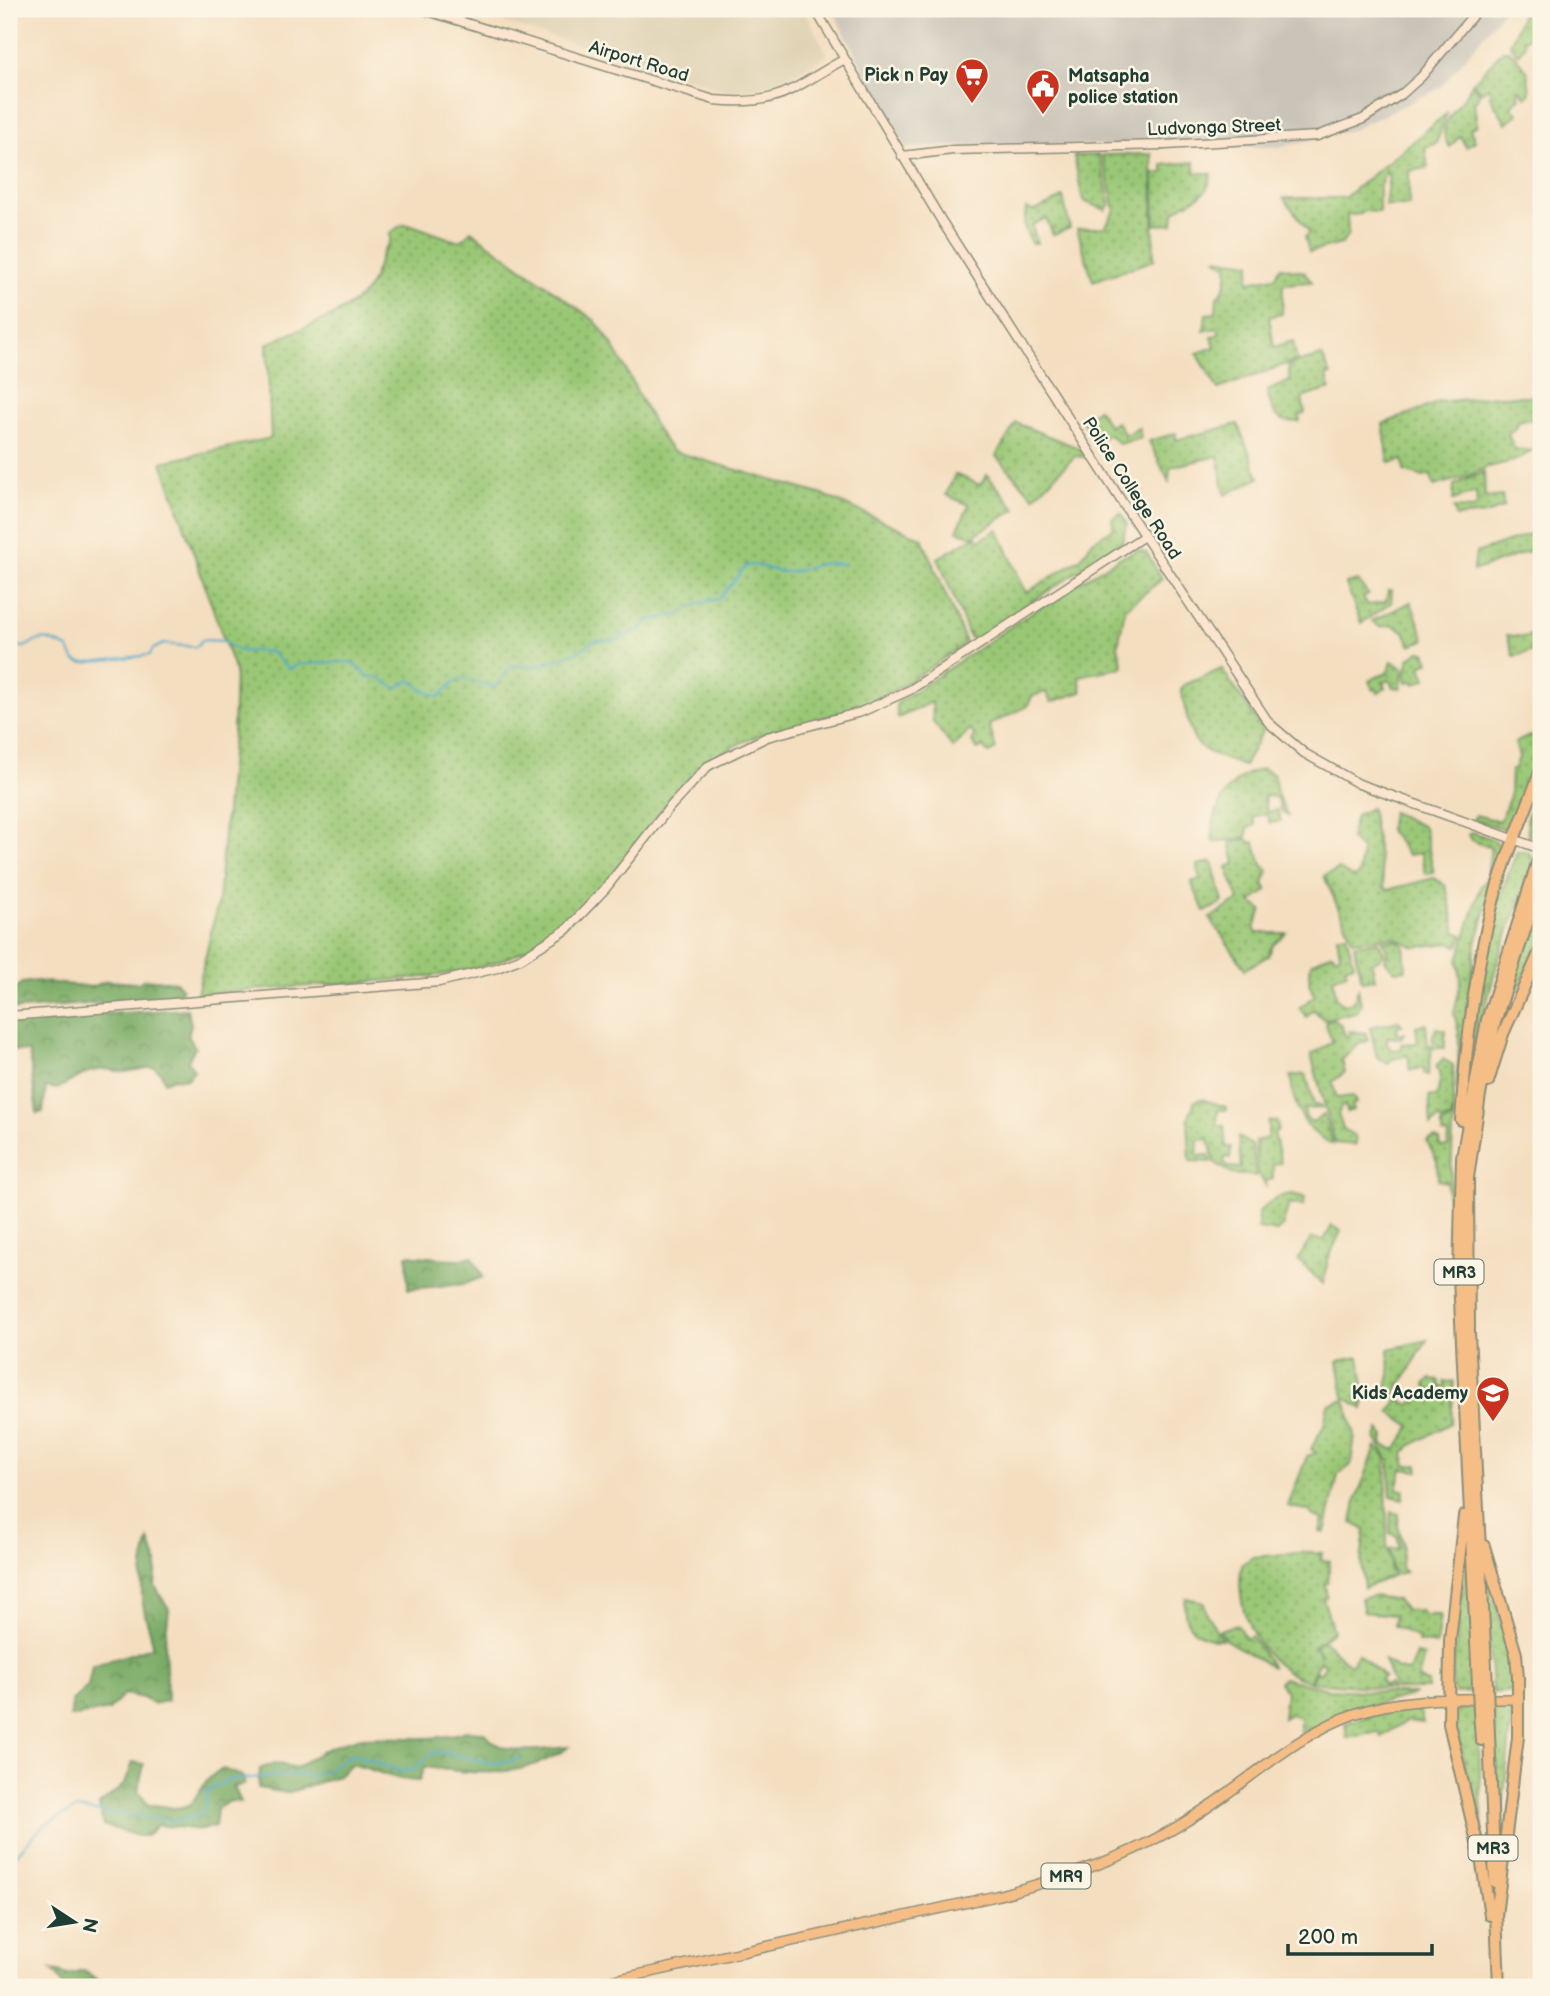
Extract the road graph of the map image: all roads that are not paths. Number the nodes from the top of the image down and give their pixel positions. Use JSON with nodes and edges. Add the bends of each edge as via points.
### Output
{"nodes":[{"id":1,"x":421,"y":9,"type":"edge"},
{"id":2,"x":815,"y":9,"type":"edge"},
{"id":3,"x":1478,"y":9,"type":"edge"},
{"id":4,"x":836,"y":49,"type":"junction"},
{"id":5,"x":843,"y":61,"type":"junction"},
{"id":6,"x":829,"y":68,"type":"junction"},
{"id":7,"x":852,"y":75,"type":"junction"},
{"id":8,"x":927,"y":152,"type":"junction"},
{"id":9,"x":902,"y":156,"type":"junction"},
{"id":10,"x":911,"y":171,"type":"junction"},
{"id":11,"x":1144,"y":536,"type":"junction"},
{"id":12,"x":1541,"y":769,"type":"edge"},
{"id":13,"x":1515,"y":839,"type":"junction"},
{"id":14,"x":1541,"y":850,"type":"edge"},
{"id":15,"x":1541,"y":881,"type":"edge"},
{"id":16,"x":1541,"y":948,"type":"edge"},
{"id":17,"x":9,"y":1016,"type":"edge"},
{"id":18,"x":1462,"y":1157,"type":"junction"},
{"id":19,"x":1468,"y":1178,"type":"junction"},
{"id":20,"x":1467,"y":1482,"type":"junction"},
{"id":21,"x":1476,"y":1502,"type":"junction"},
{"id":22,"x":1483,"y":1685,"type":"junction"},
{"id":23,"x":1448,"y":1699,"type":"junction"},
{"id":24,"x":1517,"y":1699,"type":"junction"},
{"id":25,"x":1493,"y":1915,"type":"junction"},
{"id":26,"x":583,"y":1987,"type":"edge"},
{"id":27,"x":1493,"y":1987,"type":"edge"},
{"id":28,"x":1499,"y":1987,"type":"edge"}],
"edges":[{"from":1,"to":6,"type":"street","name":"Airport Road","via":[[714,100],[766,101]]},
{"from":2,"to":4,"type":"street","name":"Police College Road"},
{"from":3,"to":8,"type":"street","name":"Ludvonga Street","via":[[1402,94],[1363,120],[1317,136]]},
{"from":4,"to":5,"type":"street","name":"Police College Road"},
{"from":4,"to":6,"type":"street"},
{"from":5,"to":6,"type":"street","name":"Airport Road"},
{"from":5,"to":7,"type":"street","name":"Police College Road"},
{"from":6,"to":7,"type":"street"},
{"from":7,"to":9,"type":"street","name":"Police College Road"},
{"from":8,"to":9,"type":"street","name":"Ludvonga Street"},
{"from":8,"to":10,"type":"street"},
{"from":9,"to":10,"type":"street","name":"Police College Road"},
{"from":10,"to":11,"type":"street","name":"Police College Road"},
{"from":11,"to":13,"type":"street","name":"Police College Road","via":[[1258,710],[1289,742],[1359,784]]},
{"from":11,"to":17,"type":"street","via":[[909,690],[861,712],[767,737],[708,766],[582,916],[540,947],[498,968],[439,982]]},
{"from":12,"to":13,"type":"highway"},
{"from":13,"to":14,"type":"street","name":"Police College Road"},
{"from":13,"to":18,"type":"highway","via":[[1480,953],[1468,1030]]},
{"from":14,"to":18,"type":"highway","number":"MR3","via":[[1487,1020]]},
{"from":15,"to":19,"type":"highway","number":"MR3","via":[[1495,1022]]},
{"from":16,"to":19,"type":"highway","via":[[1494,1063]]},
{"from":18,"to":20,"type":"highway","number":"MR3","via":[[1458,1278]]},
{"from":19,"to":21,"type":"highway","number":"MR3"},
{"from":20,"to":22,"type":"highway","number":"MR3"},
{"from":20,"to":23,"type":"highway"},
{"from":21,"to":22,"type":"highway","number":"MR3"},
{"from":21,"to":24,"type":"highway","via":[[1484,1548],[1516,1654]]},
{"from":22,"to":25,"type":"highway","number":"MR3","bridge":true},
{"from":23,"to":24,"type":"main road","number":"MR9"},
{"from":23,"to":25,"type":"highway","via":[[1454,1752]]},
{"from":23,"to":26,"type":"main road","number":"MR9","via":[[1391,1704],[1326,1726],[1160,1837],[1060,1878]]},
{"from":24,"to":25,"type":"highway","via":[[1518,1737]]},
{"from":25,"to":27,"type":"highway","number":"MR3"},
{"from":25,"to":28,"type":"highway","number":"MR3"}]}
